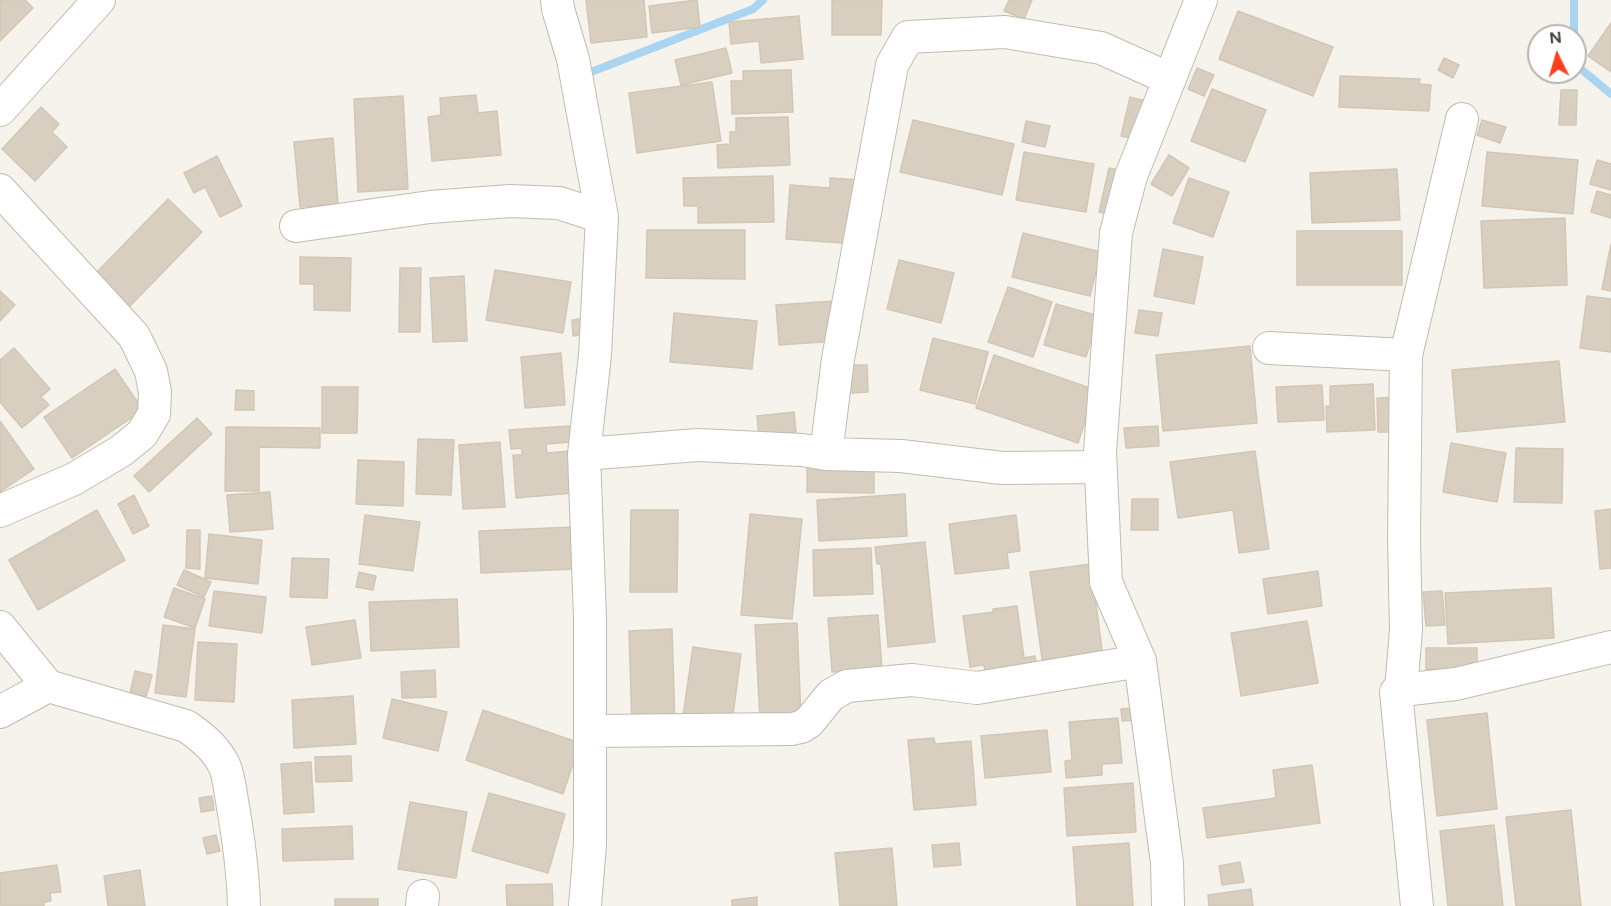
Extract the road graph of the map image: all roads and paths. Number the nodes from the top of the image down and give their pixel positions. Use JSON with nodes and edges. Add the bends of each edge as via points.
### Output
{"nodes":[{"id":1,"x":99,"y":0,"type":"edge"},
{"id":2,"x":557,"y":0,"type":"edge"},
{"id":3,"x":1201,"y":0,"type":"edge"},
{"id":4,"x":1170,"y":80,"type":"junction"},
{"id":5,"x":0,"y":110,"type":"edge"},
{"id":6,"x":1462,"y":119,"type":"dead end"},
{"id":7,"x":0,"y":190,"type":"edge"},
{"id":8,"x":602,"y":217,"type":"junction"},
{"id":9,"x":296,"y":226,"type":"dead end"},
{"id":10,"x":1269,"y":348,"type":"dead end"},
{"id":11,"x":1406,"y":355,"type":"junction"},
{"id":12,"x":584,"y":454,"type":"junction"},
{"id":13,"x":826,"y":454,"type":"junction"},
{"id":14,"x":1100,"y":467,"type":"junction"},
{"id":15,"x":0,"y":511,"type":"edge"},
{"id":16,"x":0,"y":627,"type":"edge"},
{"id":17,"x":1611,"y":647,"type":"edge"},
{"id":18,"x":1140,"y":661,"type":"junction"},
{"id":19,"x":48,"y":686,"type":"junction"},
{"id":20,"x":1401,"y":690,"type":"junction"},
{"id":21,"x":0,"y":712,"type":"edge"},
{"id":22,"x":590,"y":731,"type":"junction"},
{"id":23,"x":244,"y":906,"type":"edge"},
{"id":24,"x":585,"y":906,"type":"edge"},
{"id":25,"x":1168,"y":906,"type":"edge"},
{"id":26,"x":1418,"y":906,"type":"edge"}],
"edges":[{"from":1,"to":5,"type":"street"},
{"from":2,"to":8,"type":"street","via":[[573,58]]},
{"from":3,"to":4,"type":"street"},
{"from":4,"to":13,"type":"street","via":[[1101,48],[1005,32],[908,37],[892,65],[838,359]]},
{"from":4,"to":14,"type":"street","via":[[1131,176],[1116,233]]},
{"from":6,"to":11,"type":"street"},
{"from":7,"to":15,"type":"street","via":[[134,336],[155,392],[154,414],[142,434],[121,451],[74,479]]},
{"from":8,"to":9,"type":"street","via":[[560,203],[510,201],[430,207]]},
{"from":8,"to":12,"type":"street","via":[[595,355]]},
{"from":10,"to":11,"type":"street"},
{"from":11,"to":20,"type":"street","via":[[1406,630]]},
{"from":12,"to":13,"type":"street","via":[[698,445]]},
{"from":12,"to":22,"type":"street"},
{"from":13,"to":14,"type":"street","via":[[901,456],[1002,468]]},
{"from":14,"to":18,"type":"street","via":[[1106,582]]},
{"from":16,"to":19,"type":"street"},
{"from":17,"to":20,"type":"street","via":[[1456,684]]},
{"from":18,"to":22,"type":"street","via":[[977,688],[912,680],[847,686],[831,695],[809,722],[792,729]]},
{"from":18,"to":25,"type":"street","via":[[1167,863]]},
{"from":19,"to":21,"type":"street"},
{"from":19,"to":23,"type":"street","via":[[186,726],[203,738],[218,755],[228,777]]},
{"from":20,"to":26,"type":"street","via":[[1396,692]]},
{"from":22,"to":24,"type":"street","via":[[590,844]]}]}
